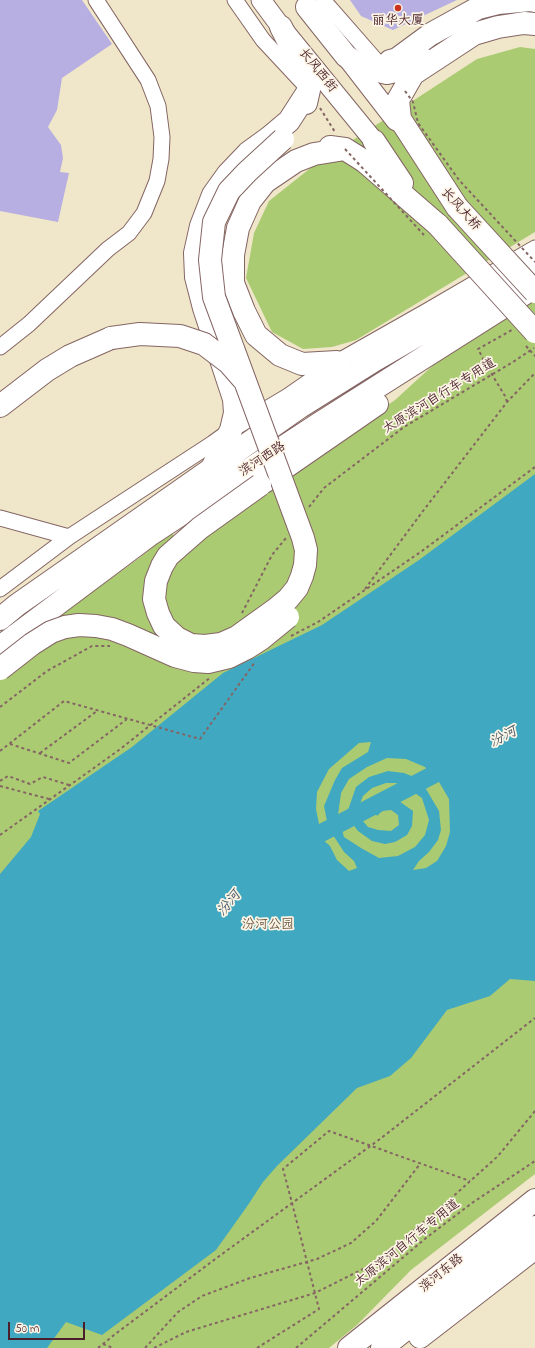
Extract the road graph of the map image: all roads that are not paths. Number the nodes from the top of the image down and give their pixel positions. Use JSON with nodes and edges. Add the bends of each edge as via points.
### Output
{"nodes":[{"id":1,"x":96,"y":0,"type":"edge"},
{"id":2,"x":234,"y":0,"type":"edge"},
{"id":3,"x":261,"y":0,"type":"edge"},
{"id":4,"x":535,"y":1,"type":"edge"},
{"id":5,"x":311,"y":2,"type":"edge"},
{"id":6,"x":535,"y":17,"type":"edge"},
{"id":7,"x":535,"y":24,"type":"edge"},
{"id":8,"x":281,"y":27,"type":"junction"},
{"id":9,"x":535,"y":36,"type":"edge"},
{"id":10,"x":346,"y":56,"type":"junction"},
{"id":11,"x":379,"y":64,"type":"junction"},
{"id":12,"x":309,"y":90,"type":"junction"},
{"id":13,"x":403,"y":97,"type":"junction"},
{"id":14,"x":374,"y":141,"type":"joint"},
{"id":15,"x":285,"y":148,"type":"junction"},
{"id":16,"x":345,"y":149,"type":"junction"},
{"id":17,"x":438,"y":225,"type":"junction"},
{"id":18,"x":535,"y":248,"type":"edge"},
{"id":19,"x":535,"y":267,"type":"edge"},
{"id":20,"x":535,"y":287,"type":"edge"},
{"id":21,"x":535,"y":292,"type":"edge"},
{"id":22,"x":535,"y":332,"type":"edge"},
{"id":23,"x":443,"y":345,"type":"junction"},
{"id":24,"x":0,"y":347,"type":"edge"},
{"id":25,"x":337,"y":362,"type":"junction"},
{"id":26,"x":247,"y":385,"type":"junction"},
{"id":27,"x":0,"y":406,"type":"edge"},
{"id":28,"x":231,"y":430,"type":"junction"},
{"id":29,"x":212,"y":468,"type":"junction"},
{"id":30,"x":0,"y":518,"type":"edge"},
{"id":31,"x":69,"y":537,"type":"junction"},
{"id":32,"x":0,"y":589,"type":"edge"},
{"id":33,"x":0,"y":619,"type":"edge"},
{"id":34,"x":0,"y":647,"type":"edge"},
{"id":35,"x":0,"y":668,"type":"edge"},
{"id":36,"x":535,"y":1187,"type":"edge"},
{"id":37,"x":535,"y":1200,"type":"edge"},
{"id":38,"x":535,"y":1227,"type":"edge"},
{"id":39,"x":535,"y":1248,"type":"edge"},
{"id":40,"x":413,"y":1297,"type":"junction"},
{"id":41,"x":349,"y":1348,"type":"edge"},
{"id":42,"x":382,"y":1348,"type":"edge"},
{"id":43,"x":406,"y":1348,"type":"edge"}],
"edges":[{"from":1,"to":24,"type":"street","via":[[148,80],[158,106],[162,137],[157,181],[144,213],[129,233]]},
{"from":2,"to":12,"type":"street","via":[[263,40]]},
{"from":3,"to":8,"type":"main road","name":"长风西街"},
{"from":4,"to":11,"type":"highway","via":[[478,8],[431,34],[397,59]]},
{"from":5,"to":10,"type":"highway"},
{"from":5,"to":11,"type":"street"},
{"from":5,"to":13,"type":"main road"},
{"from":6,"to":10,"type":"highway","via":[[496,20],[471,28],[409,68],[387,73],[362,67]]},
{"from":7,"to":13,"type":"highway","via":[[498,27],[474,34]]},
{"from":8,"to":12,"type":"highway","via":[[306,76]]},
{"from":8,"to":14,"type":"main road","name":"长风西街"},
{"from":9,"to":13,"type":"highway","via":[[496,38],[474,46]]},
{"from":10,"to":11,"type":"highway"},
{"from":12,"to":15,"type":"highway","via":[[304,109]]},
{"from":12,"to":28,"type":"highway","via":[[289,121],[248,153],[228,174],[213,195],[199,232],[195,253],[196,277],[234,399],[235,413]]},
{"from":13,"to":21,"type":"highway","name":"长风大桥","bridge":true,"via":[[400,119],[457,208]]},
{"from":14,"to":17,"type":"highway","via":[[398,180]]},
{"from":15,"to":16,"type":"highway","via":[[309,149],[328,146]]},
{"from":15,"to":26,"type":"highway","bridge":true,"via":[[247,172],[229,191],[214,222],[210,260],[214,297]]},
{"from":15,"to":35,"type":"highway","bridge":true,"via":[[236,203],[224,227],[220,255],[223,283],[234,321],[316,538],[319,560],[317,576],[310,593],[299,608],[261,639],[229,657],[194,662],[122,633],[96,626],[79,625],[51,632]]},
{"from":16,"to":17,"type":"highway","via":[[364,161]]},
{"from":16,"to":25,"type":"highway","via":[[314,154],[296,161],[266,182],[250,201],[238,228],[233,255],[233,284],[256,335],[280,355],[302,364]]},
{"from":17,"to":22,"type":"highway","bridge":true},
{"from":18,"to":25,"type":"street"},
{"from":19,"to":29,"type":"highway","name":"滨河西路","via":[[375,360],[306,403]]},
{"from":20,"to":23,"type":"highway","name":"滨河西路"},
{"from":23,"to":26,"type":"highway","bridge":true,"via":[[380,401],[260,485],[200,528],[168,556],[156,582],[154,599],[164,626],[176,638],[191,645],[221,644],[237,637],[288,599],[296,588],[305,565],[304,538]]},
{"from":23,"to":34,"type":"highway","name":"滨河西路","via":[[151,534]]},
{"from":25,"to":28,"type":"street","via":[[288,396]]},
{"from":26,"to":27,"type":"highway","bridge":true,"via":[[229,363],[204,344],[180,336],[140,334],[111,338],[70,356],[46,370]]},
{"from":28,"to":29,"type":"highway"},
{"from":28,"to":31,"type":"street"},
{"from":29,"to":33,"type":"highway","name":"滨河西路"},
{"from":30,"to":31,"type":"street"},
{"from":31,"to":32,"type":"street"},
{"from":36,"to":40,"type":"highway","via":[[457,1246]]},
{"from":37,"to":40,"type":"highway","name":"滨河东路"},
{"from":38,"to":42,"type":"highway","name":"滨河东路"},
{"from":39,"to":43,"type":"highway"},
{"from":40,"to":41,"type":"highway","name":"滨河东路"}]}
